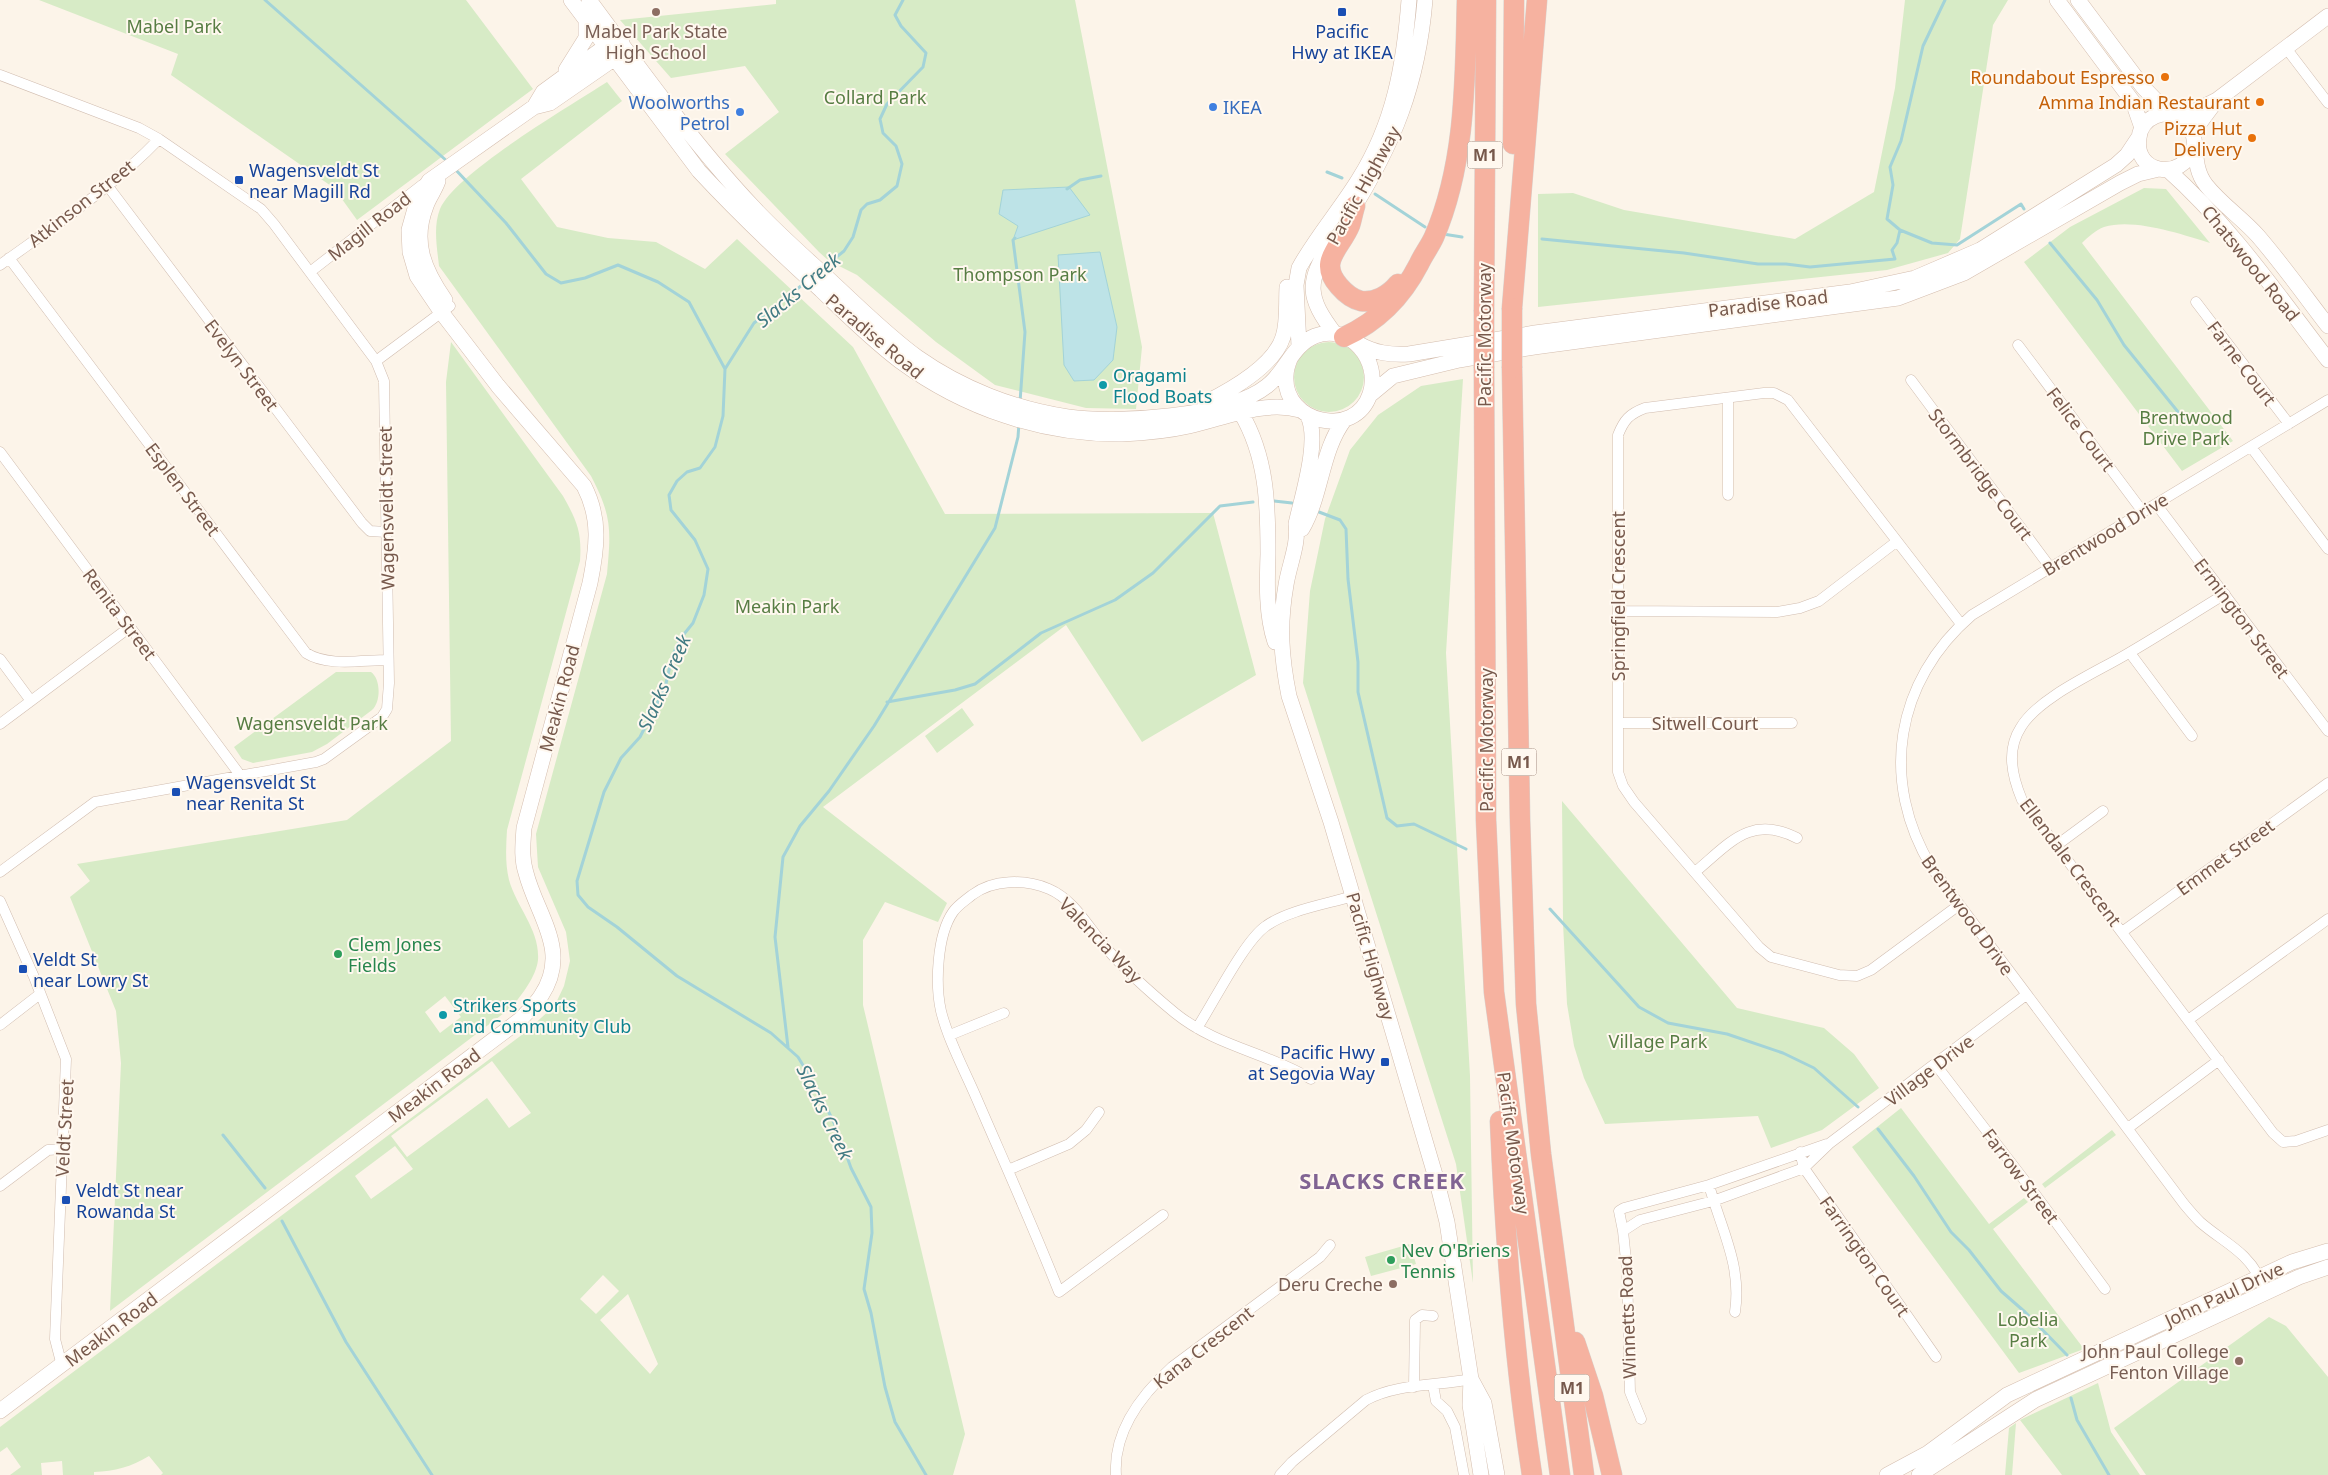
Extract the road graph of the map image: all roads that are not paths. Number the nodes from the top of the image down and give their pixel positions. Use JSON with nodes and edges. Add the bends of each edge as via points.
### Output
{"nodes":[{"id":1,"x":571,"y":0,"type":"edge"},
{"id":2,"x":589,"y":0,"type":"edge"},
{"id":3,"x":1409,"y":0,"type":"edge"},
{"id":4,"x":1425,"y":0,"type":"edge"},
{"id":5,"x":1467,"y":0,"type":"edge"},
{"id":6,"x":1486,"y":0,"type":"edge"},
{"id":7,"x":1514,"y":0,"type":"edge"},
{"id":8,"x":1537,"y":0,"type":"edge"},
{"id":9,"x":2057,"y":0,"type":"edge"},
{"id":10,"x":2078,"y":0,"type":"edge"},
{"id":11,"x":2328,"y":16,"type":"edge"},
{"id":12,"x":586,"y":20,"type":"junction"},
{"id":13,"x":622,"y":43,"type":"junction"},
{"id":14,"x":2286,"y":48,"type":"junction"},
{"id":15,"x":610,"y":52,"type":"junction"},
{"id":16,"x":0,"y":75,"type":"edge"},
{"id":17,"x":558,"y":81,"type":"junction"},
{"id":18,"x":2217,"y":100,"type":"junction"},
{"id":19,"x":2328,"y":103,"type":"edge"},
{"id":20,"x":534,"y":107,"type":"junction"},
{"id":21,"x":2175,"y":116,"type":"junction"},
{"id":22,"x":2140,"y":133,"type":"junction"},
{"id":23,"x":159,"y":138,"type":"junction"},
{"id":24,"x":2194,"y":140,"type":"junction"},
{"id":25,"x":2163,"y":170,"type":"junction"},
{"id":26,"x":435,"y":177,"type":"junction"},
{"id":27,"x":107,"y":185,"type":"junction"},
{"id":28,"x":1355,"y":206,"type":"junction"},
{"id":29,"x":1330,"y":221,"type":"junction"},
{"id":30,"x":9,"y":258,"type":"junction"},
{"id":31,"x":802,"y":263,"type":"junction"},
{"id":32,"x":1419,"y":263,"type":"junction"},
{"id":33,"x":0,"y":265,"type":"edge"},
{"id":34,"x":310,"y":272,"type":"junction"},
{"id":35,"x":2196,"y":302,"type":"dead end"},
{"id":36,"x":1512,"y":308,"type":"junction"},
{"id":37,"x":446,"y":310,"type":"junction"},
{"id":38,"x":2328,"y":326,"type":"edge"},
{"id":39,"x":1346,"y":338,"type":"junction"},
{"id":40,"x":1298,"y":346,"type":"junction"},
{"id":41,"x":2018,"y":346,"type":"dead end"},
{"id":42,"x":1290,"y":359,"type":"junction"},
{"id":43,"x":2328,"y":360,"type":"edge"},
{"id":44,"x":376,"y":361,"type":"junction"},
{"id":45,"x":1911,"y":380,"type":"dead end"},
{"id":46,"x":1370,"y":394,"type":"junction"},
{"id":47,"x":1728,"y":398,"type":"junction"},
{"id":48,"x":2328,"y":400,"type":"edge"},
{"id":49,"x":1241,"y":413,"type":"junction"},
{"id":50,"x":1304,"y":413,"type":"junction"},
{"id":51,"x":1184,"y":414,"type":"junction"},
{"id":52,"x":1345,"y":419,"type":"junction"},
{"id":53,"x":1058,"y":422,"type":"junction"},
{"id":54,"x":2289,"y":424,"type":"junction"},
{"id":55,"x":2251,"y":447,"type":"junction"},
{"id":56,"x":0,"y":452,"type":"edge"},
{"id":57,"x":1728,"y":495,"type":"dead end"},
{"id":58,"x":2156,"y":504,"type":"junction"},
{"id":59,"x":2143,"y":512,"type":"junction"},
{"id":60,"x":386,"y":532,"type":"junction"},
{"id":61,"x":1298,"y":535,"type":"junction"},
{"id":62,"x":1896,"y":542,"type":"junction"},
{"id":63,"x":2328,"y":548,"type":"edge"},
{"id":64,"x":2050,"y":567,"type":"junction"},
{"id":65,"x":2224,"y":594,"type":"junction"},
{"id":66,"x":1618,"y":611,"type":"junction"},
{"id":67,"x":1961,"y":624,"type":"junction"},
{"id":68,"x":130,"y":627,"type":"junction"},
{"id":69,"x":1281,"y":649,"type":"junction"},
{"id":70,"x":2130,"y":653,"type":"junction"},
{"id":71,"x":0,"y":660,"type":"edge"},
{"id":72,"x":388,"y":660,"type":"junction"},
{"id":73,"x":31,"y":701,"type":"junction"},
{"id":74,"x":1618,"y":723,"type":"junction"},
{"id":75,"x":1792,"y":723,"type":"dead end"},
{"id":76,"x":0,"y":724,"type":"edge"},
{"id":77,"x":2328,"y":731,"type":"edge"},
{"id":78,"x":2192,"y":736,"type":"dead end"},
{"id":79,"x":240,"y":775,"type":"junction"},
{"id":80,"x":2328,"y":783,"type":"edge"},
{"id":81,"x":2103,"y":811,"type":"dead end"},
{"id":82,"x":1797,"y":838,"type":"dead end"},
{"id":83,"x":2057,"y":845,"type":"junction"},
{"id":84,"x":0,"y":872,"type":"edge"},
{"id":85,"x":1696,"y":872,"type":"junction"},
{"id":86,"x":1354,"y":896,"type":"junction"},
{"id":87,"x":0,"y":901,"type":"edge"},
{"id":88,"x":1958,"y":905,"type":"junction"},
{"id":89,"x":2328,"y":919,"type":"edge"},
{"id":90,"x":2122,"y":932,"type":"junction"},
{"id":91,"x":1494,"y":992,"type":"junction"},
{"id":92,"x":40,"y":994,"type":"junction"},
{"id":93,"x":2026,"y":995,"type":"junction"},
{"id":94,"x":1004,"y":1014,"type":"dead end"},
{"id":95,"x":2188,"y":1020,"type":"junction"},
{"id":96,"x":0,"y":1025,"type":"edge"},
{"id":97,"x":1197,"y":1028,"type":"junction"},
{"id":98,"x":950,"y":1035,"type":"junction"},
{"id":99,"x":2218,"y":1060,"type":"junction"},
{"id":100,"x":1936,"y":1065,"type":"junction"},
{"id":101,"x":1311,"y":1079,"type":"dead end"},
{"id":102,"x":1099,"y":1112,"type":"dead end"},
{"id":103,"x":2128,"y":1128,"type":"junction"},
{"id":104,"x":2328,"y":1130,"type":"edge"},
{"id":105,"x":1830,"y":1143,"type":"junction"},
{"id":106,"x":62,"y":1150,"type":"junction"},
{"id":107,"x":1800,"y":1152,"type":"junction"},
{"id":108,"x":1804,"y":1168,"type":"junction"},
{"id":109,"x":1008,"y":1170,"type":"junction"},
{"id":110,"x":1709,"y":1185,"type":"junction"},
{"id":111,"x":0,"y":1186,"type":"edge"},
{"id":112,"x":1713,"y":1201,"type":"junction"},
{"id":113,"x":1618,"y":1213,"type":"joint"},
{"id":114,"x":1163,"y":1215,"type":"dead end"},
{"id":115,"x":1623,"y":1231,"type":"junction"},
{"id":116,"x":1330,"y":1245,"type":"dead end"},
{"id":117,"x":2328,"y":1251,"type":"edge"},
{"id":118,"x":2328,"y":1267,"type":"edge"},
{"id":119,"x":2259,"y":1277,"type":"junction"},
{"id":120,"x":2105,"y":1289,"type":"dead end"},
{"id":121,"x":2266,"y":1294,"type":"junction"},
{"id":122,"x":1560,"y":1300,"type":"junction"},
{"id":123,"x":1736,"y":1312,"type":"dead end"},
{"id":124,"x":1433,"y":1316,"type":"dead end"},
{"id":125,"x":1936,"y":1357,"type":"dead end"},
{"id":126,"x":62,"y":1366,"type":"junction"},
{"id":127,"x":1471,"y":1379,"type":"junction"},
{"id":128,"x":1433,"y":1385,"type":"junction"},
{"id":129,"x":1414,"y":1387,"type":"junction"},
{"id":130,"x":0,"y":1411,"type":"edge"},
{"id":131,"x":1640,"y":1419,"type":"dead end"},
{"id":132,"x":1116,"y":1475,"type":"edge"},
{"id":133,"x":1280,"y":1475,"type":"edge"},
{"id":134,"x":1464,"y":1475,"type":"edge"},
{"id":135,"x":1481,"y":1475,"type":"edge"},
{"id":136,"x":1497,"y":1475,"type":"edge"},
{"id":137,"x":1532,"y":1475,"type":"edge"},
{"id":138,"x":1560,"y":1475,"type":"edge"},
{"id":139,"x":1584,"y":1475,"type":"edge"},
{"id":140,"x":1612,"y":1475,"type":"edge"},
{"id":141,"x":1887,"y":1475,"type":"edge"},
{"id":142,"x":1919,"y":1475,"type":"edge"}],
"edges":[{"from":1,"to":12,"type":"main road","name":"Paradise Road"},
{"from":2,"to":13,"type":"main road","name":"Paradise Road"},
{"from":3,"to":29,"type":"main road","name":"Pacific Highway","via":[[1402,69],[1391,109],[1360,178]]},
{"from":4,"to":28,"type":"main road","name":"Pacific Highway","via":[[1415,70],[1401,117]]},
{"from":5,"to":32,"type":"highway","via":[[1459,147],[1452,184],[1434,238]]},
{"from":6,"to":91,"type":"highway","name":"Pacific Motorway","number":"M1","bridge":true,"via":[[1486,820]]},
{"from":7,"to":36,"type":"highway","name":"Pacific Motorway","number":"M1"},
{"from":8,"to":36,"type":"highway"},
{"from":9,"to":22,"type":"main road","name":"Chatswood Road","via":[[2133,102]]},
{"from":10,"to":21,"type":"main road","via":[[2143,87]]},
{"from":11,"to":14,"type":"main road"},
{"from":12,"to":15,"type":"main road","name":"Paradise Road"},
{"from":12,"to":17,"type":"main road","via":[[586,38]]},
{"from":13,"to":15,"type":"main road","name":"Meakin Road"},
{"from":13,"to":31,"type":"main road","name":"Paradise Road","via":[[721,171]]},
{"from":14,"to":18,"type":"main road"},
{"from":14,"to":19,"type":"street"},
{"from":15,"to":17,"type":"main road","name":"Meakin Road"},
{"from":15,"to":20,"type":"main road","name":"Meakin Road","via":[[550,103]]},
{"from":15,"to":31,"type":"main road","name":"Paradise Road","via":[[700,171],[750,224]]},
{"from":16,"to":23,"type":"street","name":"Wagensveldt Street"},
{"from":17,"to":20,"type":"main road","name":"Meakin Road","via":[[543,92]]},
{"from":18,"to":21,"type":"main road"},
{"from":18,"to":24,"type":"main road"},
{"from":20,"to":26,"type":"main road","name":"Meakin Road"},
{"from":21,"to":22,"type":"main road","via":[[2153,117]]},
{"from":21,"to":24,"type":"main road"},
{"from":22,"to":25,"type":"main road","name":"Chatswood Road","via":[[2138,147],[2142,157],[2149,165]]},
{"from":22,"to":39,"type":"main road","name":"Paradise Road","via":[[2127,155],[2107,170],[1980,250],[1915,278],[1850,292],[1544,332],[1409,354],[1371,351]]},
{"from":23,"to":27,"type":"street","name":"Atkinson Street"},
{"from":23,"to":34,"type":"street","name":"Wagensveldt Street","via":[[261,210]]},
{"from":24,"to":25,"type":"main road","via":[[2185,164]]},
{"from":24,"to":38,"type":"main road","name":"Chatswood Road","via":[[2197,171],[2206,185],[2257,235]]},
{"from":25,"to":43,"type":"main road","name":"Chatswood Road","via":[[2204,204]]},
{"from":25,"to":46,"type":"main road","name":"Paradise Road","via":[[2138,174],[1964,273],[1898,298],[1534,346],[1393,376]]},
{"from":26,"to":34,"type":"street","name":"Magill Road"},
{"from":26,"to":37,"type":"main road","name":"Meakin Road","via":[[414,207],[409,230],[410,252],[417,276]]},
{"from":27,"to":30,"type":"street","name":"Atkinson Street"},
{"from":27,"to":60,"type":"street","name":"Evelyn Street","via":[[362,523],[370,531]]},
{"from":28,"to":32,"type":"highway","via":[[1350,226],[1330,263],[1331,274],[1342,290],[1357,300],[1373,300],[1394,289]]},
{"from":28,"to":39,"type":"main road","name":"Pacific Highway","via":[[1318,264],[1313,283],[1314,300]]},
{"from":29,"to":40,"type":"main road","name":"Pacific Highway","via":[[1299,268],[1296,285]]},
{"from":29,"to":51,"type":"main road","via":[[1310,236],[1292,264],[1285,330],[1274,355],[1235,386]]},
{"from":30,"to":33,"type":"street","name":"Atkinson Street"},
{"from":30,"to":72,"type":"street","name":"Esplen Street","via":[[306,652],[315,659],[326,661]]},
{"from":31,"to":53,"type":"main road","name":"Paradise Road","via":[[898,360],[930,382],[964,400]]},
{"from":32,"to":39,"type":"highway","via":[[1412,279],[1388,308]]},
{"from":34,"to":44,"type":"street","name":"Wagensveldt Street"},
{"from":35,"to":54,"type":"street","name":"Farne Court"},
{"from":36,"to":122,"type":"highway","name":"Pacific Motorway","number":"M1","bridge":true,"via":[[1526,1004]]},
{"from":37,"to":44,"type":"street"},
{"from":37,"to":126,"type":"main road","name":"Meakin Road","via":[[498,386],[584,486],[592,503],[598,534],[590,583],[524,828],[522,851],[525,872],[549,929],[554,955],[550,977],[541,996],[521,1019]]},
{"from":39,"to":40,"type":"main road","via":[[1316,336]]},
{"from":39,"to":46,"type":"main road","via":[[1369,358],[1373,376]]},
{"from":40,"to":42,"type":"main road"},
{"from":41,"to":59,"type":"street","name":"Felice Court"},
{"from":42,"to":50,"type":"main road","via":[[1286,377],[1289,395]]},
{"from":42,"to":51,"type":"main road","name":"Paradise Road","via":[[1261,391],[1234,402]]},
{"from":44,"to":60,"type":"street","name":"Wagensveldt Street","via":[[384,381]]},
{"from":45,"to":64,"type":"street","name":"Stormbridge Court"},
{"from":46,"to":52,"type":"main road","via":[[1364,405]]},
{"from":47,"to":57,"type":"street"},
{"from":47,"to":62,"type":"street","name":"Springfield Crescent","via":[[1774,393],[1788,400]]},
{"from":47,"to":66,"type":"street","name":"Springfield Crescent","via":[[1645,408],[1632,413],[1623,422],[1618,435]]},
{"from":48,"to":54,"type":"street","name":"Brentwood Drive"},
{"from":49,"to":50,"type":"main road","name":"Paradise Road","via":[[1277,406]]},
{"from":49,"to":53,"type":"main road","name":"Paradise Road","via":[[1145,433],[1120,434]]},
{"from":49,"to":69,"type":"main road","via":[[1259,450],[1264,476],[1268,512],[1269,609],[1274,641]]},
{"from":50,"to":52,"type":"main road","via":[[1333,422]]},
{"from":50,"to":61,"type":"main road","name":"Pacific Highway","via":[[1313,432],[1296,524]]},
{"from":51,"to":53,"type":"main road","name":"Paradise Road"},
{"from":52,"to":61,"type":"main road","name":"Pacific Highway","via":[[1332,440],[1304,527]]},
{"from":54,"to":55,"type":"street","name":"Brentwood Drive"},
{"from":55,"to":58,"type":"street","name":"Brentwood Drive"},
{"from":55,"to":63,"type":"street"},
{"from":56,"to":68,"type":"street","name":"Renita Street"},
{"from":58,"to":59,"type":"street","name":"Brentwood Drive"},
{"from":58,"to":65,"type":"street","name":"Ermington Street"},
{"from":59,"to":64,"type":"street","name":"Brentwood Drive"},
{"from":60,"to":72,"type":"street","name":"Wagensveldt Street"},
{"from":61,"to":69,"type":"main road","name":"Pacific Highway","via":[[1285,591]]},
{"from":62,"to":66,"type":"street","via":[[1826,596],[1800,608],[1778,612]]},
{"from":62,"to":67,"type":"street","name":"Springfield Crescent"},
{"from":64,"to":67,"type":"street","name":"Brentwood Drive"},
{"from":65,"to":70,"type":"street","name":"Ellendale Crescent"},
{"from":65,"to":77,"type":"street","name":"Ermington Street"},
{"from":66,"to":74,"type":"street","name":"Springfield Crescent"},
{"from":67,"to":88,"type":"street","name":"Brentwood Drive","via":[[1930,662],[1914,695],[1904,726],[1901,759],[1901,790],[1920,849]]},
{"from":68,"to":73,"type":"street"},
{"from":68,"to":79,"type":"street","name":"Renita Street"},
{"from":69,"to":86,"type":"main road","name":"Pacific Highway","via":[[1289,696]]},
{"from":70,"to":78,"type":"street"},
{"from":70,"to":83,"type":"street","name":"Ellendale Crescent","via":[[2049,700],[2020,727],[2014,744],[2014,780],[2022,800]]},
{"from":71,"to":73,"type":"street"},
{"from":72,"to":79,"type":"street","name":"Wagensveldt Street","via":[[388,703],[382,717],[324,759]]},
{"from":73,"to":76,"type":"street"},
{"from":74,"to":75,"type":"street","name":"Sitwell Court"},
{"from":74,"to":85,"type":"street","name":"Springfield Crescent","via":[[1618,772],[1623,786]]},
{"from":79,"to":84,"type":"street","name":"Wagensveldt Street","via":[[95,802]]},
{"from":80,"to":90,"type":"street","name":"Emmet Street"},
{"from":81,"to":83,"type":"street"},
{"from":82,"to":85,"type":"street","via":[[1783,831],[1752,830],[1741,834]]},
{"from":83,"to":90,"type":"street","name":"Ellendale Crescent"},
{"from":85,"to":88,"type":"street","name":"Springfield Crescent","via":[[1771,957],[1839,975],[1857,976],[1871,970]]},
{"from":86,"to":97,"type":"street","via":[[1282,917],[1266,926],[1252,938]]},
{"from":86,"to":127,"type":"main road","name":"Pacific Highway","via":[[1447,1222]]},
{"from":87,"to":92,"type":"street","name":"Veldt Street"},
{"from":88,"to":93,"type":"street","name":"Brentwood Drive"},
{"from":89,"to":95,"type":"street"},
{"from":90,"to":95,"type":"street","name":"Ellendale Crescent"},
{"from":91,"to":137,"type":"highway","via":[[1503,1187],[1522,1411]]},
{"from":91,"to":138,"type":"highway","name":"Pacific Motorway","number":"M1"},
{"from":92,"to":96,"type":"street"},
{"from":92,"to":106,"type":"street","name":"Veldt Street","via":[[66,1058]]},
{"from":93,"to":100,"type":"street","name":"Village Drive"},
{"from":93,"to":103,"type":"street","name":"Brentwood Drive"},
{"from":94,"to":98,"type":"street"},
{"from":95,"to":99,"type":"street","name":"Ellendale Crescent"},
{"from":97,"to":98,"type":"street","name":"Valencia Way","via":[[1122,965],[1064,899],[1035,884],[1014,882],[980,890],[953,912],[942,935],[939,992]]},
{"from":97,"to":101,"type":"street","name":"Valencia Way","via":[[1220,1042],[1288,1065]]},
{"from":98,"to":109,"type":"street","name":"Valencia Way"},
{"from":99,"to":103,"type":"street"},
{"from":99,"to":104,"type":"street","name":"Ellendale Crescent","via":[[2283,1142]]},
{"from":100,"to":105,"type":"street","name":"Village Drive"},
{"from":100,"to":120,"type":"street","name":"Farrow Street"},
{"from":102,"to":109,"type":"street","via":[[1086,1130],[1069,1144]]},
{"from":103,"to":119,"type":"street","name":"Brentwood Drive","via":[[2195,1216],[2236,1248]]},
{"from":105,"to":107,"type":"street","name":"Village Drive"},
{"from":105,"to":108,"type":"street","name":"Village Drive"},
{"from":106,"to":111,"type":"street","via":[[48,1150]]},
{"from":106,"to":126,"type":"street","name":"Veldt Street","via":[[55,1339]]},
{"from":107,"to":108,"type":"street","name":"Farrington Court"},
{"from":107,"to":110,"type":"street","name":"Village Drive"},
{"from":108,"to":112,"type":"street","name":"Village Drive"},
{"from":108,"to":125,"type":"street","name":"Farrington Court"},
{"from":109,"to":114,"type":"street","name":"Valencia Way","via":[[1059,1292]]},
{"from":110,"to":112,"type":"street"},
{"from":110,"to":113,"type":"street","name":"Village Drive","via":[[1624,1208]]},
{"from":112,"to":115,"type":"street","name":"Village Drive","via":[[1640,1220]]},
{"from":112,"to":123,"type":"street","via":[[1736,1266],[1739,1291]]},
{"from":113,"to":115,"type":"street","name":"Winnetts Road"},
{"from":115,"to":131,"type":"street","name":"Winnetts Road","via":[[1630,1392]]},
{"from":116,"to":132,"type":"street","name":"Kana Crescent","via":[[1320,1257],[1151,1386],[1132,1412],[1121,1435]]},
{"from":117,"to":119,"type":"main road","name":"John Paul Drive"},
{"from":118,"to":121,"type":"main road","name":"John Paul Drive"},
{"from":119,"to":121,"type":"street","name":"Brentwood Drive"},
{"from":119,"to":141,"type":"main road","name":"John Paul Drive","via":[[2007,1395],[1928,1453]]},
{"from":121,"to":142,"type":"main road","name":"John Paul Drive","via":[[2035,1400]]},
{"from":122,"to":139,"type":"highway","name":"Pacific Motorway","number":"M1"},
{"from":122,"to":140,"type":"highway","via":[[1593,1396]]},
{"from":124,"to":129,"type":"street","via":[[1422,1315],[1415,1320]]},
{"from":126,"to":130,"type":"main road","name":"Meakin Road"},
{"from":127,"to":128,"type":"street"},
{"from":127,"to":135,"type":"main road","name":"Pacific Highway","via":[[1470,1405]]},
{"from":127,"to":136,"type":"main road","name":"Pacific Highway","via":[[1484,1403]]},
{"from":128,"to":129,"type":"street"},
{"from":128,"to":134,"type":"street","via":[[1436,1401],[1447,1411],[1456,1427]]},
{"from":129,"to":133,"type":"street","via":[[1389,1390],[1366,1400]]}]}
